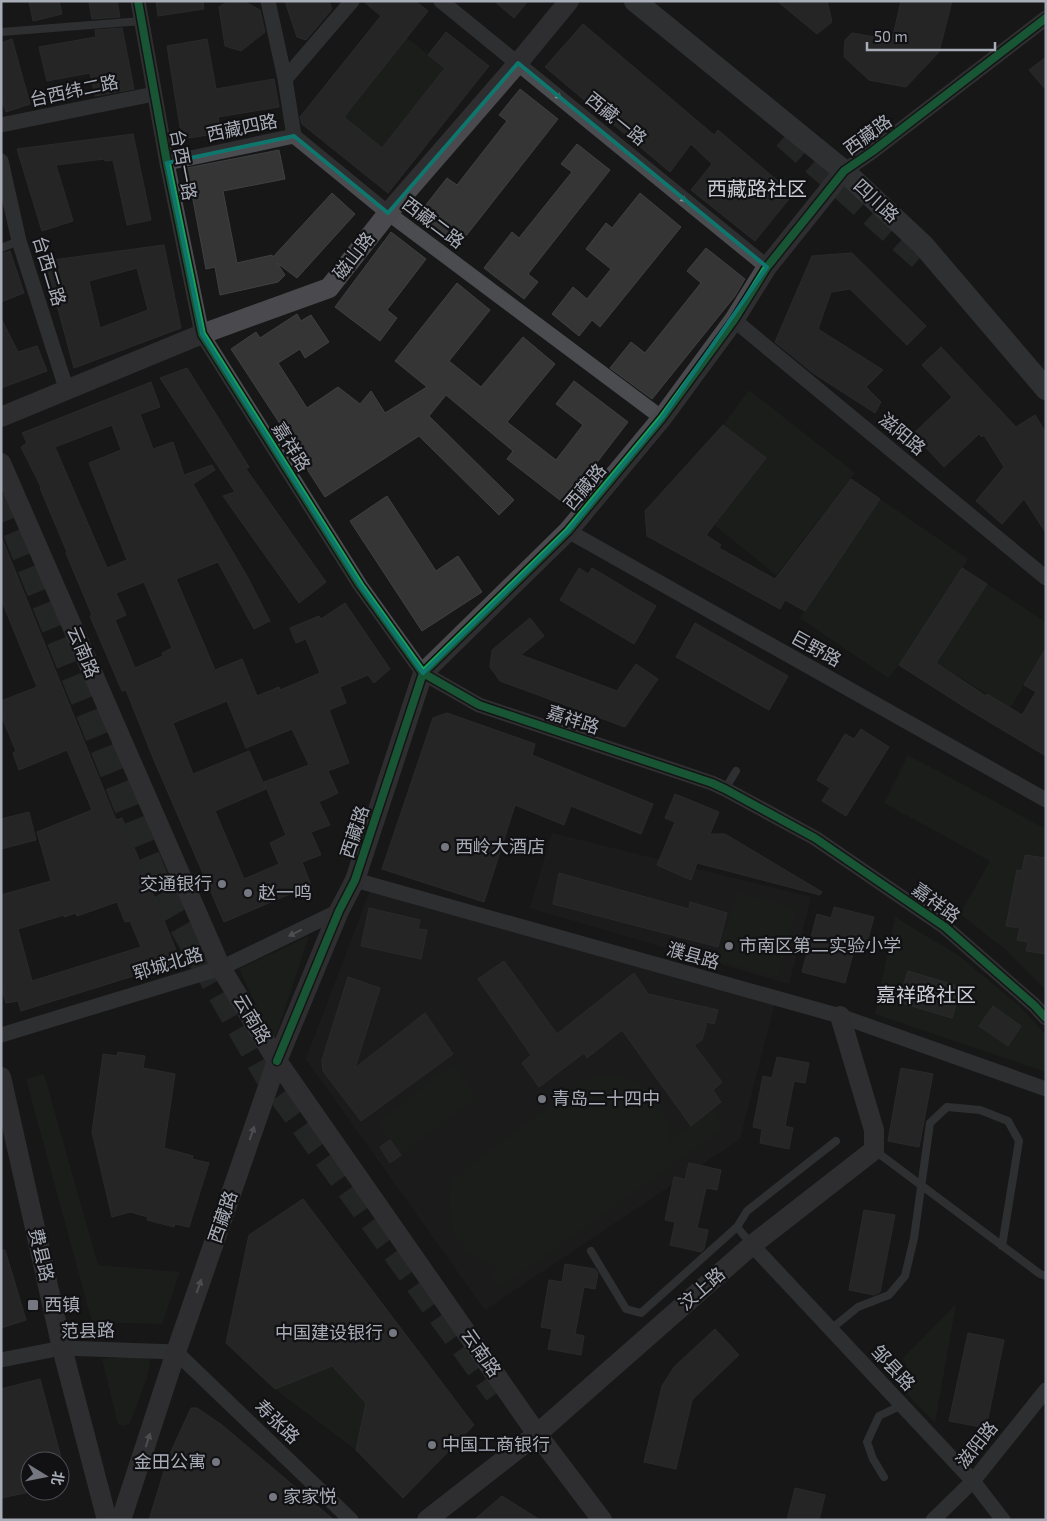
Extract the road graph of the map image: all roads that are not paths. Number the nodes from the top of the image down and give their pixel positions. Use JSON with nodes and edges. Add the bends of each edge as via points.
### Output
{"nodes":[{"id":1,"x":138,"y":1,"type":"edge"},
{"id":2,"x":268,"y":1,"type":"edge"},
{"id":3,"x":352,"y":1,"type":"edge"},
{"id":4,"x":441,"y":1,"type":"edge"},
{"id":5,"x":569,"y":1,"type":"edge"},
{"id":6,"x":635,"y":1,"type":"edge"},
{"id":7,"x":1046,"y":18,"type":"edge"},
{"id":8,"x":142,"y":22,"type":"junction"},
{"id":9,"x":1,"y":32,"type":"edge"},
{"id":10,"x":518,"y":63,"type":"junction"},
{"id":11,"x":285,"y":79,"type":"junction"},
{"id":12,"x":154,"y":94,"type":"junction"},
{"id":13,"x":1,"y":125,"type":"edge"},
{"id":14,"x":294,"y":136,"type":"junction"},
{"id":15,"x":1,"y":161,"type":"edge"},
{"id":16,"x":167,"y":163,"type":"junction"},
{"id":17,"x":844,"y":171,"type":"junction"},
{"id":18,"x":388,"y":213,"type":"junction"},
{"id":19,"x":19,"y":241,"type":"junction"},
{"id":20,"x":1,"y":248,"type":"edge"},
{"id":21,"x":767,"y":267,"type":"junction"},
{"id":22,"x":734,"y":320,"type":"junction"},
{"id":23,"x":202,"y":334,"type":"junction"},
{"id":24,"x":1046,"y":389,"type":"edge"},
{"id":25,"x":67,"y":391,"type":"junction"},
{"id":26,"x":1,"y":417,"type":"edge"},
{"id":27,"x":662,"y":418,"type":"junction"},
{"id":28,"x":1,"y":463,"type":"edge"},
{"id":29,"x":568,"y":531,"type":"junction"},
{"id":30,"x":1046,"y":578,"type":"edge"},
{"id":31,"x":424,"y":673,"type":"junction"},
{"id":32,"x":736,"y":771,"type":"dead end"},
{"id":33,"x":725,"y":790,"type":"junction"},
{"id":34,"x":1046,"y":800,"type":"edge"},
{"id":35,"x":355,"y":880,"type":"junction"},
{"id":36,"x":338,"y":912,"type":"junction"},
{"id":37,"x":221,"y":968,"type":"junction"},
{"id":38,"x":840,"y":1016,"type":"junction"},
{"id":39,"x":1046,"y":1018,"type":"edge"},
{"id":40,"x":1,"y":1034,"type":"edge"},
{"id":41,"x":277,"y":1061,"type":"junction"},
{"id":42,"x":1,"y":1077,"type":"edge"},
{"id":43,"x":1046,"y":1089,"type":"edge"},
{"id":44,"x":836,"y":1141,"type":"dead end"},
{"id":45,"x":874,"y":1150,"type":"junction"},
{"id":46,"x":922,"y":1186,"type":"junction"},
{"id":47,"x":737,"y":1228,"type":"junction"},
{"id":48,"x":752,"y":1245,"type":"junction"},
{"id":49,"x":1002,"y":1246,"type":"junction"},
{"id":50,"x":591,"y":1251,"type":"dead end"},
{"id":51,"x":1046,"y":1276,"type":"edge"},
{"id":52,"x":831,"y":1329,"type":"junction"},
{"id":53,"x":62,"y":1348,"type":"junction"},
{"id":54,"x":176,"y":1352,"type":"junction"},
{"id":55,"x":1,"y":1360,"type":"edge"},
{"id":56,"x":1046,"y":1390,"type":"edge"},
{"id":57,"x":902,"y":1405,"type":"junction"},
{"id":58,"x":537,"y":1434,"type":"junction"},
{"id":59,"x":884,"y":1477,"type":"dead end"},
{"id":60,"x":973,"y":1481,"type":"junction"},
{"id":61,"x":107,"y":1520,"type":"edge"},
{"id":62,"x":121,"y":1520,"type":"edge"},
{"id":63,"x":352,"y":1520,"type":"edge"},
{"id":64,"x":427,"y":1520,"type":"edge"},
{"id":65,"x":602,"y":1520,"type":"edge"},
{"id":66,"x":933,"y":1520,"type":"edge"},
{"id":67,"x":1003,"y":1520,"type":"edge"}],
"edges":[{"from":1,"to":8,"type":"street","name":"台西一路"},
{"from":2,"to":11,"type":"street"},
{"from":3,"to":11,"type":"street"},
{"from":4,"to":10,"type":"street","name":"西藏一路"},
{"from":5,"to":10,"type":"street","name":"磁山路"},
{"from":6,"to":17,"type":"main road","name":"四川路"},
{"from":7,"to":17,"type":"street","name":"西藏路"},
{"from":8,"to":9,"type":"lane"},
{"from":8,"to":12,"type":"street","name":"台西一路"},
{"from":10,"to":18,"type":"street","name":"磁山路"},
{"from":10,"to":21,"type":"street","name":"西藏一路","one_way":true},
{"from":11,"to":14,"type":"street"},
{"from":12,"to":13,"type":"street","name":"台西纬二路"},
{"from":12,"to":16,"type":"street","name":"台西一路"},
{"from":14,"to":16,"type":"street","name":"西藏四路"},
{"from":14,"to":18,"type":"street","name":"西藏二路"},
{"from":15,"to":19,"type":"street","name":"台西二路"},
{"from":16,"to":23,"type":"street","name":"台西一路"},
{"from":17,"to":21,"type":"street","name":"西藏路"},
{"from":17,"to":24,"type":"main road","name":"四川路","via":[[923,245]]},
{"from":18,"to":23,"type":"street","name":"磁山路","via":[[329,288]]},
{"from":18,"to":27,"type":"street","name":"西藏二路"},
{"from":19,"to":20,"type":"lane"},
{"from":19,"to":25,"type":"street","name":"台西二路"},
{"from":21,"to":22,"type":"street","name":"西藏路"},
{"from":22,"to":27,"type":"street","name":"西藏路"},
{"from":22,"to":30,"type":"street","name":"滋阳路"},
{"from":23,"to":25,"type":"street","name":"磁山路"},
{"from":23,"to":31,"type":"street","name":"嘉祥路","via":[[360,585]]},
{"from":25,"to":26,"type":"street","name":"磁山路"},
{"from":27,"to":29,"type":"street","name":"西藏路"},
{"from":28,"to":37,"type":"street","name":"云南路"},
{"from":29,"to":31,"type":"street","name":"西藏路"},
{"from":29,"to":34,"type":"street","name":"巨野路"},
{"from":31,"to":33,"type":"street","name":"嘉祥路","via":[[479,705],[712,782]]},
{"from":31,"to":35,"type":"street","name":"西藏路"},
{"from":32,"to":33,"type":"lane"},
{"from":33,"to":39,"type":"street","name":"嘉祥路","via":[[815,838],[945,927]]},
{"from":35,"to":36,"type":"street","name":"西藏路"},
{"from":35,"to":38,"type":"street","name":"濮县路"},
{"from":36,"to":37,"type":"street","name":"郓城北路","one_way":true},
{"from":36,"to":41,"type":"street","name":"西藏路"},
{"from":37,"to":40,"type":"street","name":"郓城北路"},
{"from":37,"to":41,"type":"street","name":"云南路"},
{"from":38,"to":43,"type":"street","name":"濮县路"},
{"from":38,"to":45,"type":"street","via":[[874,1130]]},
{"from":54,"to":41,"type":"street","name":"西藏路","one_way":true},
{"from":41,"to":58,"type":"street","name":"云南路"},
{"from":42,"to":53,"type":"street","name":"费县路"},
{"from":44,"to":47,"type":"lane","via":[[747,1211]]},
{"from":45,"to":46,"type":"lane"},
{"from":45,"to":48,"type":"street","name":"汶上路"},
{"from":46,"to":49,"type":"lane"},
{"from":46,"to":49,"type":"lane","via":[[930,1123],[948,1107],[980,1110],[1008,1121],[1019,1141]]},
{"from":46,"to":52,"type":"lane","via":[[905,1276],[889,1295],[858,1307]]},
{"from":47,"to":48,"type":"lane"},
{"from":47,"to":50,"type":"lane","via":[[641,1313],[626,1309]]},
{"from":48,"to":52,"type":"street","name":"邹县路"},
{"from":48,"to":58,"type":"street","name":"汶上路"},
{"from":49,"to":51,"type":"lane"},
{"from":52,"to":57,"type":"street","name":"邹县路"},
{"from":53,"to":54,"type":"street","name":"范县路"},
{"from":53,"to":55,"type":"street","name":"范县路"},
{"from":53,"to":61,"type":"street","name":"费县路"},
{"from":62,"to":54,"type":"street","name":"西藏路","one_way":true},
{"from":54,"to":63,"type":"street","name":"寿张路"},
{"from":56,"to":60,"type":"street","name":"滋阳路"},
{"from":57,"to":59,"type":"lane","via":[[879,1416],[867,1442],[872,1459]]},
{"from":57,"to":60,"type":"street","name":"邹县路"},
{"from":58,"to":64,"type":"street","name":"汶上路"},
{"from":58,"to":65,"type":"street","name":"云南路"},
{"from":60,"to":66,"type":"street","name":"滋阳路"},
{"from":60,"to":67,"type":"street","name":"邹县路"}]}
